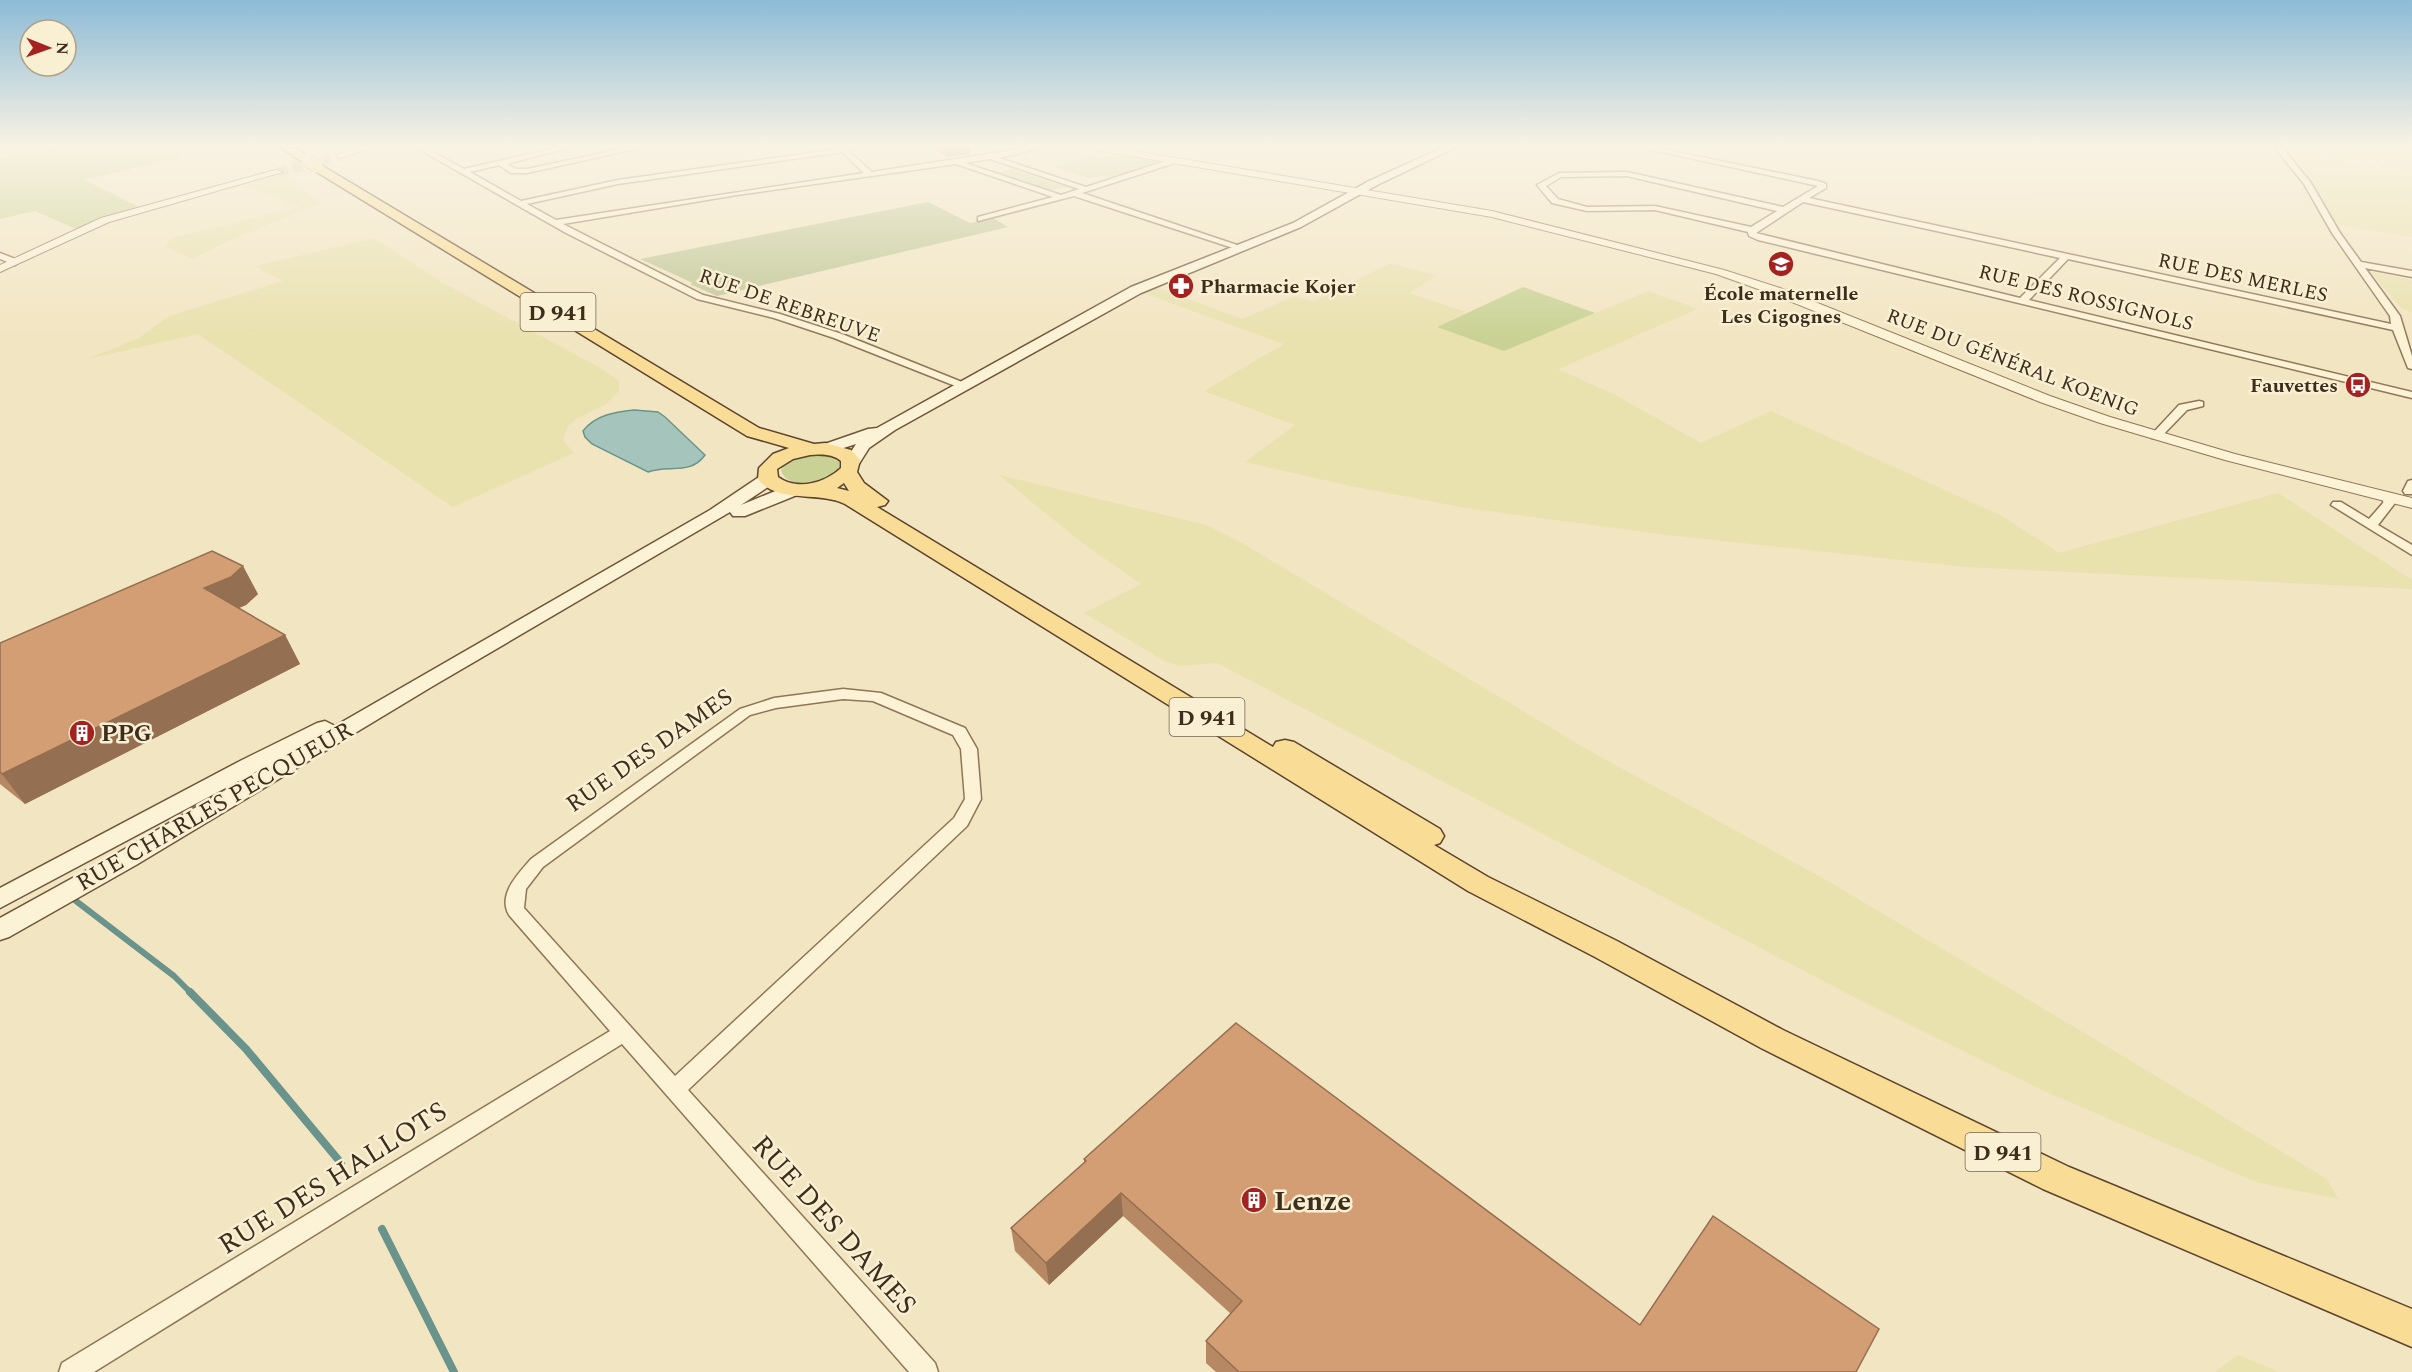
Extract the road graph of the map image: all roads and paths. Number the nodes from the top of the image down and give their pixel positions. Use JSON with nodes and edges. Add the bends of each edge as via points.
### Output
{"nodes":[{"id":1,"x":137,"y":211,"type":"edge"},
{"id":2,"x":387,"y":211,"type":"edge"},
{"id":3,"x":535,"y":211,"type":"edge"},
{"id":4,"x":632,"y":211,"type":"edge"},
{"id":5,"x":1010,"y":211,"type":"edge"},
{"id":6,"x":1128,"y":211,"type":"edge"},
{"id":7,"x":1322,"y":211,"type":"edge"},
{"id":8,"x":1472,"y":211,"type":"edge"},
{"id":9,"x":1667,"y":211,"type":"edge"},
{"id":10,"x":1783,"y":211,"type":"edge"},
{"id":11,"x":1857,"y":211,"type":"edge"},
{"id":12,"x":2323,"y":211,"type":"edge"},
{"id":13,"x":981,"y":219,"type":"dead end"},
{"id":14,"x":555,"y":223,"type":"junction"},
{"id":15,"x":1752,"y":232,"type":"junction"},
{"id":16,"x":1239,"y":247,"type":"junction"},
{"id":17,"x":0,"y":256,"type":"edge"},
{"id":18,"x":2065,"y":257,"type":"junction"},
{"id":19,"x":15,"y":262,"type":"junction"},
{"id":20,"x":2359,"y":264,"type":"junction"},
{"id":21,"x":0,"y":268,"type":"edge"},
{"id":22,"x":2412,"y":274,"type":"edge"},
{"id":23,"x":2023,"y":300,"type":"junction"},
{"id":24,"x":2396,"y":328,"type":"junction"},
{"id":25,"x":2412,"y":366,"type":"edge"},
{"id":26,"x":963,"y":386,"type":"junction"},
{"id":27,"x":2412,"y":395,"type":"edge"},
{"id":28,"x":2199,"y":404,"type":"dead end"},
{"id":29,"x":889,"y":428,"type":"junction"},
{"id":30,"x":753,"y":432,"type":"junction"},
{"id":31,"x":2156,"y":436,"type":"junction"},
{"id":32,"x":819,"y":449,"type":"junction"},
{"id":33,"x":850,"y":468,"type":"junction"},
{"id":34,"x":769,"y":471,"type":"junction"},
{"id":35,"x":802,"y":489,"type":"junction"},
{"id":36,"x":2411,"y":493,"type":"edge"},
{"id":37,"x":2388,"y":497,"type":"junction"},
{"id":38,"x":2337,"y":505,"type":"dead end"},
{"id":39,"x":2371,"y":525,"type":"junction"},
{"id":40,"x":662,"y":546,"type":"junction"},
{"id":41,"x":2412,"y":551,"type":"edge"},
{"id":42,"x":426,"y":681,"type":"junction"},
{"id":43,"x":0,"y":898,"type":"edge"},
{"id":44,"x":0,"y":930,"type":"edge"},
{"id":45,"x":1606,"y":949,"type":"junction"},
{"id":46,"x":624,"y":1033,"type":"junction"},
{"id":47,"x":675,"y":1089,"type":"junction"},
{"id":48,"x":2412,"y":1328,"type":"edge"},
{"id":49,"x":71,"y":1372,"type":"edge"},
{"id":50,"x":926,"y":1372,"type":"edge"}],
"edges":[{"from":1,"to":19,"type":"street","via":[[70,234]]},
{"from":2,"to":30,"type":"main road","number":"D 941"},
{"from":3,"to":14,"type":"street","name":"RUE DE REBREUVE"},
{"from":4,"to":14,"type":"street"},
{"from":5,"to":13,"type":"street"},
{"from":6,"to":16,"type":"street"},
{"from":7,"to":16,"type":"main road"},
{"from":8,"to":31,"type":"street","name":"RUE DU GÉNÉRAL KOENIG","via":[[1720,272],[2046,399]]},
{"from":9,"to":15,"type":"street","name":"RUE DES ROSSIGNOLS"},
{"from":10,"to":15,"type":"street"},
{"from":11,"to":18,"type":"street","name":"RUE DES MERLES"},
{"from":12,"to":20,"type":"street"},
{"from":14,"to":26,"type":"street","name":"RUE DE REBREUVE","via":[[700,297],[838,336]]},
{"from":15,"to":23,"type":"street","name":"RUE DES ROSSIGNOLS"},
{"from":16,"to":26,"type":"main road","via":[[1136,290]]},
{"from":17,"to":19,"type":"street"},
{"from":18,"to":23,"type":"street"},
{"from":18,"to":24,"type":"street","name":"RUE DES MERLES"},
{"from":19,"to":21,"type":"street"},
{"from":20,"to":22,"type":"street"},
{"from":20,"to":24,"type":"street","via":[[2395,316]]},
{"from":23,"to":27,"type":"street","name":"RUE DES ROSSIGNOLS"},
{"from":24,"to":25,"type":"street"},
{"from":26,"to":29,"type":"main road"},
{"from":28,"to":31,"type":"street","via":[[2184,407]]},
{"from":29,"to":32,"type":"main road"},
{"from":29,"to":33,"type":"main road","via":[[862,445]]},
{"from":30,"to":32,"type":"main road","number":"D 941"},
{"from":30,"to":34,"type":"main road","number":"D 941","via":[[767,449]]},
{"from":31,"to":37,"type":"street","name":"RUE DU GÉNÉRAL KOENIG"},
{"from":32,"to":33,"type":"main road","via":[[844,454]]},
{"from":32,"to":34,"type":"main road","via":[[789,454]]},
{"from":33,"to":35,"type":"main road","via":[[832,483]]},
{"from":33,"to":45,"type":"main road","number":"D 941","via":[[856,487],[922,530],[1443,844]]},
{"from":34,"to":35,"type":"main road","via":[[778,486]]},
{"from":34,"to":40,"type":"main road","name":"RUE CHARLES PECQUEUR","via":[[716,514]]},
{"from":35,"to":40,"type":"main road","name":"RUE CHARLES PECQUEUR"},
{"from":35,"to":45,"type":"main road","number":"D 941","via":[[840,494],[852,500],[1478,884]]},
{"from":36,"to":37,"type":"street","name":"RUE DU GÉNÉRAL KOENIG"},
{"from":37,"to":39,"type":"street","via":[[2389,503]]},
{"from":38,"to":39,"type":"street"},
{"from":39,"to":41,"type":"street"},
{"from":40,"to":42,"type":"main road","name":"RUE CHARLES PECQUEUR"},
{"from":42,"to":43,"type":"main road","name":"RUE CHARLES PECQUEUR","via":[[248,766]]},
{"from":42,"to":44,"type":"main road","name":"RUE CHARLES PECQUEUR","via":[[239,794]]},
{"from":45,"to":48,"type":"main road","number":"D 941","via":[[1772,1039],[2056,1178]]},
{"from":46,"to":47,"type":"street","name":"RUE DES DAMES"},
{"from":46,"to":47,"type":"street","name":"RUE DES DAMES","via":[[515,910],[517,888],[537,863],[745,712],[843,694],[876,696],[959,732],[969,749],[973,799],[961,822]]},
{"from":46,"to":49,"type":"street","name":"RUE DES HALLOTS"},
{"from":47,"to":50,"type":"street","name":"RUE DES DAMES"}]}
